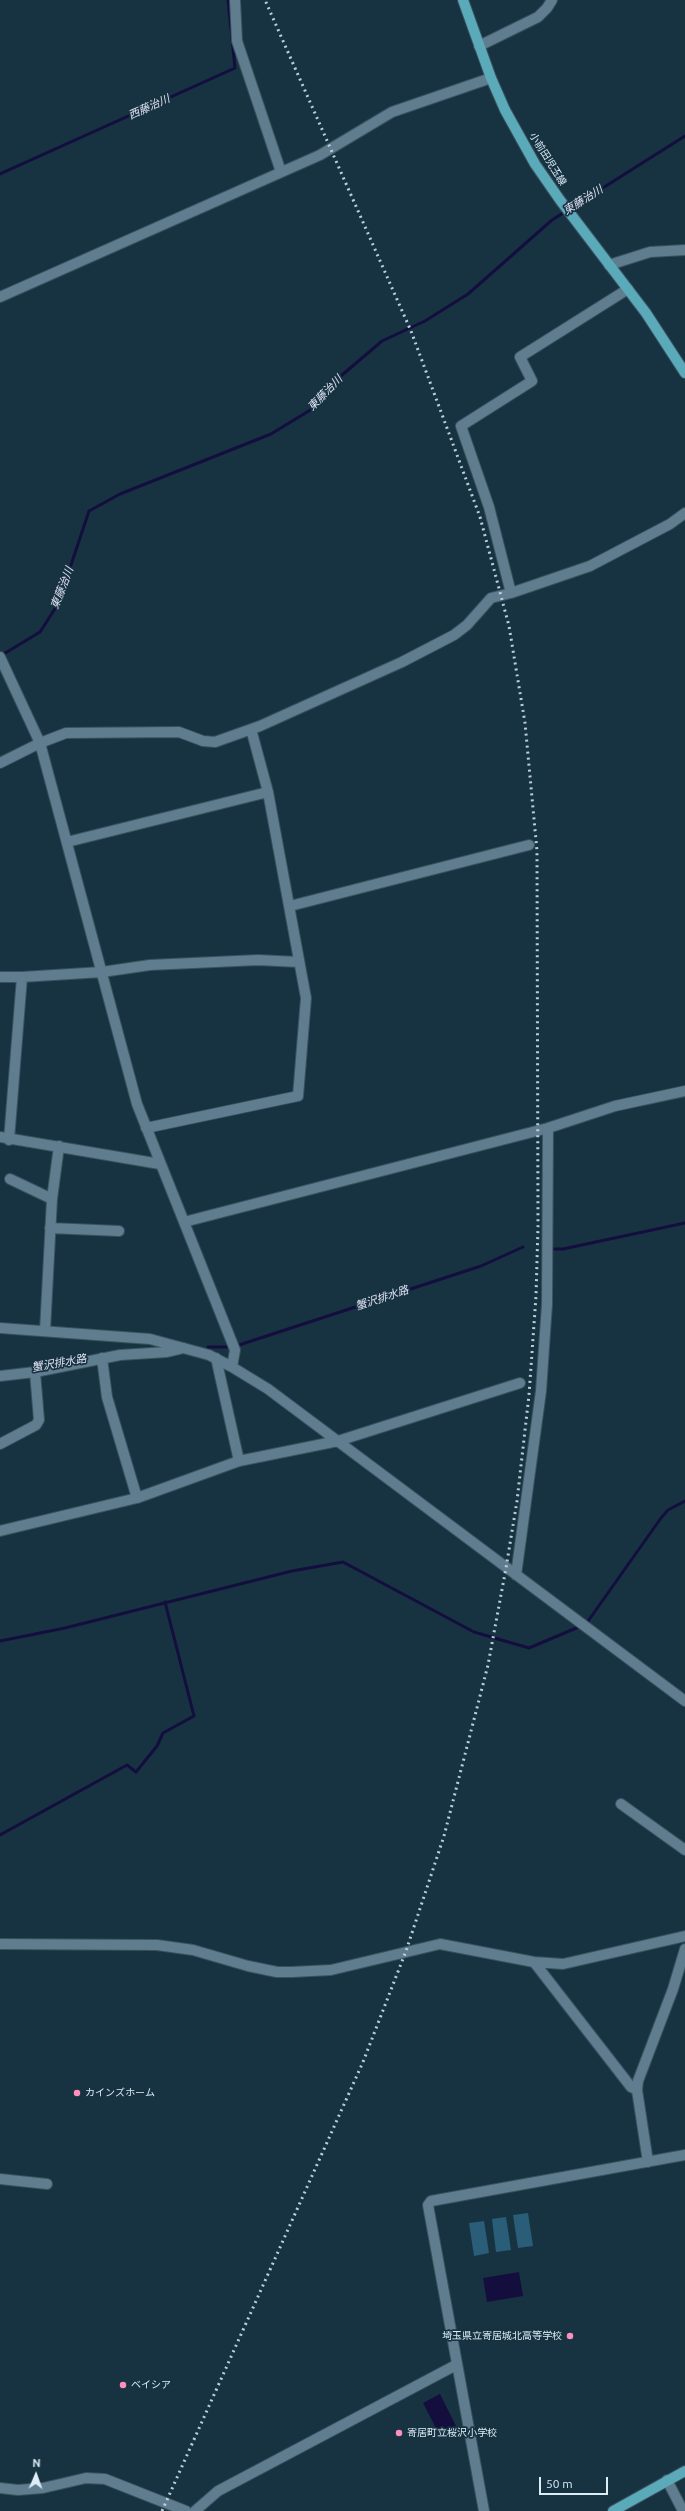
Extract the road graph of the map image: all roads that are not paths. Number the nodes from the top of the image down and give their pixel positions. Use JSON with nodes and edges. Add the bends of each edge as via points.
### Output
{"nodes":[{"id":1,"x":235,"y":0,"type":"edge"},
{"id":2,"x":463,"y":0,"type":"edge"},
{"id":3,"x":552,"y":0,"type":"edge"},
{"id":4,"x":479,"y":46,"type":"junction"},
{"id":5,"x":491,"y":78,"type":"junction"},
{"id":6,"x":281,"y":172,"type":"junction"},
{"id":7,"x":685,"y":250,"type":"edge"},
{"id":8,"x":609,"y":265,"type":"junction"},
{"id":9,"x":628,"y":289,"type":"junction"},
{"id":10,"x":0,"y":297,"type":"edge"},
{"id":11,"x":685,"y":373,"type":"edge"},
{"id":12,"x":685,"y":513,"type":"edge"},
{"id":13,"x":511,"y":594,"type":"junction"},
{"id":14,"x":0,"y":657,"type":"edge"},
{"id":15,"x":251,"y":729,"type":"junction"},
{"id":16,"x":40,"y":743,"type":"junction"},
{"id":17,"x":0,"y":764,"type":"edge"},
{"id":18,"x":268,"y":792,"type":"junction"},
{"id":19,"x":67,"y":842,"type":"junction"},
{"id":20,"x":529,"y":845,"type":"dead end"},
{"id":21,"x":290,"y":906,"type":"junction"},
{"id":22,"x":299,"y":962,"type":"junction"},
{"id":23,"x":102,"y":972,"type":"junction"},
{"id":24,"x":0,"y":977,"type":"edge"},
{"id":25,"x":22,"y":977,"type":"junction"},
{"id":26,"x":685,"y":1091,"type":"edge"},
{"id":27,"x":146,"y":1128,"type":"junction"},
{"id":28,"x":548,"y":1128,"type":"junction"},
{"id":29,"x":5,"y":1138,"type":"edge"},
{"id":30,"x":59,"y":1146,"type":"junction"},
{"id":31,"x":160,"y":1164,"type":"junction"},
{"id":32,"x":10,"y":1179,"type":"dead end"},
{"id":33,"x":52,"y":1199,"type":"junction"},
{"id":34,"x":184,"y":1222,"type":"junction"},
{"id":35,"x":50,"y":1228,"type":"junction"},
{"id":36,"x":119,"y":1231,"type":"dead end"},
{"id":37,"x":0,"y":1328,"type":"edge"},
{"id":38,"x":45,"y":1331,"type":"junction"},
{"id":39,"x":186,"y":1347,"type":"junction"},
{"id":40,"x":102,"y":1358,"type":"junction"},
{"id":41,"x":216,"y":1358,"type":"junction"},
{"id":42,"x":232,"y":1367,"type":"junction"},
{"id":43,"x":35,"y":1372,"type":"junction"},
{"id":44,"x":0,"y":1376,"type":"edge"},
{"id":45,"x":520,"y":1383,"type":"dead end"},
{"id":46,"x":338,"y":1441,"type":"junction"},
{"id":47,"x":0,"y":1444,"type":"edge"},
{"id":48,"x":239,"y":1461,"type":"junction"},
{"id":49,"x":137,"y":1498,"type":"junction"},
{"id":50,"x":0,"y":1531,"type":"edge"},
{"id":51,"x":516,"y":1575,"type":"junction"},
{"id":52,"x":685,"y":1701,"type":"edge"},
{"id":53,"x":621,"y":1804,"type":"dead end"},
{"id":54,"x":685,"y":1850,"type":"edge"},
{"id":55,"x":685,"y":1936,"type":"edge"},
{"id":56,"x":0,"y":1944,"type":"edge"},
{"id":57,"x":685,"y":1949,"type":"edge"},
{"id":58,"x":534,"y":1962,"type":"junction"},
{"id":59,"x":637,"y":2090,"type":"junction"},
{"id":60,"x":685,"y":2155,"type":"edge"},
{"id":61,"x":648,"y":2162,"type":"junction"},
{"id":62,"x":0,"y":2180,"type":"edge"},
{"id":63,"x":47,"y":2184,"type":"dead end"},
{"id":64,"x":456,"y":2365,"type":"junction"},
{"id":65,"x":685,"y":2471,"type":"edge"},
{"id":66,"x":667,"y":2480,"type":"junction"},
{"id":67,"x":0,"y":2488,"type":"edge"},
{"id":68,"x":170,"y":2506,"type":"edge"},
{"id":69,"x":186,"y":2511,"type":"edge"},
{"id":70,"x":195,"y":2511,"type":"edge"},
{"id":71,"x":484,"y":2511,"type":"edge"},
{"id":72,"x":613,"y":2511,"type":"edge"},
{"id":73,"x":683,"y":2511,"type":"edge"}],
"edges":[{"from":1,"to":6,"type":"street","via":[[237,41]]},
{"from":2,"to":4,"type":"main road","name":"小前田児玉線"},
{"from":3,"to":4,"type":"street","via":[[538,17]]},
{"from":4,"to":5,"type":"main road","name":"小前田児玉線"},
{"from":5,"to":6,"type":"street","via":[[392,112],[330,150]]},
{"from":5,"to":8,"type":"main road","name":"小前田児玉線","via":[[505,110],[535,164]]},
{"from":6,"to":10,"type":"street"},
{"from":7,"to":8,"type":"street","via":[[650,252]]},
{"from":8,"to":9,"type":"main road","name":"小前田児玉線"},
{"from":9,"to":11,"type":"main road","name":"小前田児玉線"},
{"from":9,"to":13,"type":"street","via":[[520,356],[532,381],[461,426],[489,507]]},
{"from":12,"to":13,"type":"street","via":[[670,524],[590,566]]},
{"from":13,"to":15,"type":"street","via":[[491,598],[467,625],[448,639]]},
{"from":14,"to":16,"type":"street"},
{"from":15,"to":16,"type":"street","via":[[215,742],[202,741],[180,732],[115,731],[66,733]]},
{"from":15,"to":18,"type":"street"},
{"from":16,"to":17,"type":"street"},
{"from":16,"to":19,"type":"street"},
{"from":18,"to":19,"type":"street"},
{"from":18,"to":21,"type":"street"},
{"from":19,"to":23,"type":"street"},
{"from":20,"to":21,"type":"street"},
{"from":21,"to":22,"type":"street"},
{"from":22,"to":23,"type":"street","via":[[258,960],[150,965]]},
{"from":22,"to":27,"type":"street","via":[[306,998],[298,1096]]},
{"from":23,"to":25,"type":"street"},
{"from":23,"to":27,"type":"street","via":[[137,1104]]},
{"from":24,"to":25,"type":"street"},
{"from":25,"to":29,"type":"street"},
{"from":26,"to":28,"type":"street","via":[[615,1106]]},
{"from":27,"to":31,"type":"street"},
{"from":28,"to":34,"type":"street"},
{"from":28,"to":51,"type":"street","via":[[546,1320],[541,1391]]},
{"from":29,"to":30,"type":"street"},
{"from":30,"to":31,"type":"street"},
{"from":30,"to":33,"type":"street"},
{"from":31,"to":34,"type":"street"},
{"from":32,"to":33,"type":"street"},
{"from":33,"to":35,"type":"street"},
{"from":34,"to":42,"type":"street","via":[[236,1350]]},
{"from":35,"to":36,"type":"street"},
{"from":35,"to":38,"type":"street"},
{"from":37,"to":38,"type":"street"},
{"from":38,"to":39,"type":"street","via":[[150,1339]]},
{"from":39,"to":40,"type":"street","via":[[167,1352]]},
{"from":39,"to":41,"type":"street"},
{"from":40,"to":43,"type":"street"},
{"from":40,"to":49,"type":"street","via":[[107,1397]]},
{"from":41,"to":42,"type":"street"},
{"from":41,"to":48,"type":"street"},
{"from":42,"to":46,"type":"street","via":[[268,1389]]},
{"from":43,"to":44,"type":"street"},
{"from":43,"to":47,"type":"street","via":[[39,1420],[36,1425]]},
{"from":45,"to":46,"type":"street"},
{"from":46,"to":48,"type":"street"},
{"from":46,"to":51,"type":"street"},
{"from":48,"to":49,"type":"street"},
{"from":49,"to":50,"type":"street"},
{"from":51,"to":52,"type":"street"},
{"from":53,"to":54,"type":"street"},
{"from":55,"to":58,"type":"street","via":[[562,1964]]},
{"from":56,"to":58,"type":"street","via":[[157,1945],[193,1950],[277,1972],[331,1970],[440,1944]]},
{"from":57,"to":59,"type":"street"},
{"from":58,"to":59,"type":"street","via":[[631,2087]]},
{"from":59,"to":61,"type":"street"},
{"from":60,"to":61,"type":"street"},
{"from":61,"to":64,"type":"street","via":[[430,2201],[428,2205]]},
{"from":62,"to":63,"type":"street"},
{"from":64,"to":70,"type":"street","via":[[218,2491]]},
{"from":64,"to":71,"type":"street"},
{"from":65,"to":66,"type":"main road"},
{"from":66,"to":72,"type":"main road"},
{"from":66,"to":73,"type":"street"},
{"from":67,"to":68,"type":"street","via":[[25,2490],[86,2478],[105,2479]]},
{"from":68,"to":69,"type":"street"}]}
